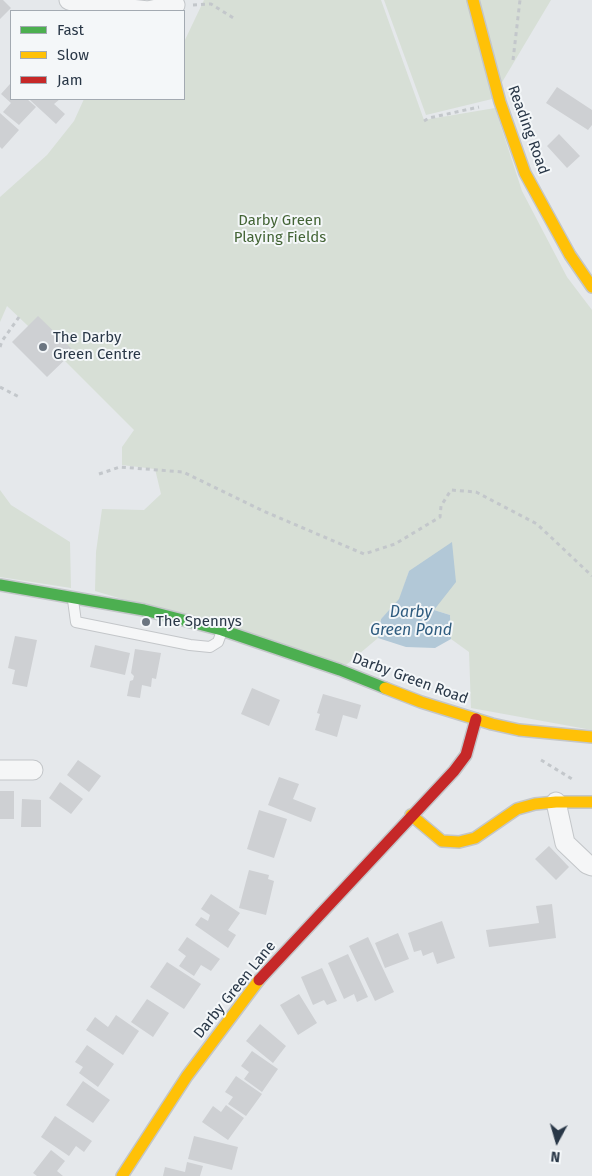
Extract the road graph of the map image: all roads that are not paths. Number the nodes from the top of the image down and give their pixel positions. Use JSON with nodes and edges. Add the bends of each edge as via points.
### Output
{"nodes":[{"id":1,"x":69,"y":0,"type":"edge"},
{"id":2,"x":473,"y":0,"type":"edge"},
{"id":3,"x":175,"y":5,"type":"road end"},
{"id":4,"x":139,"y":10,"type":"edge"},
{"id":5,"x":152,"y":10,"type":"edge"},
{"id":6,"x":592,"y":287,"type":"edge"},
{"id":7,"x":0,"y":585,"type":"edge"},
{"id":8,"x":72,"y":597,"type":"junction"},
{"id":9,"x":222,"y":630,"type":"junction"},
{"id":10,"x":476,"y":719,"type":"junction"},
{"id":11,"x":592,"y":737,"type":"edge"},
{"id":12,"x":0,"y":770,"type":"edge"},
{"id":13,"x":33,"y":770,"type":"dead end"},
{"id":14,"x":556,"y":802,"type":"junction"},
{"id":15,"x":592,"y":802,"type":"edge"},
{"id":16,"x":411,"y":815,"type":"junction"},
{"id":17,"x":592,"y":866,"type":"edge"},
{"id":18,"x":122,"y":1176,"type":"edge"}],
"edges":[{"from":1,"to":4,"type":"street"},
{"from":2,"to":6,"type":"street","name":"Reading Road","via":[[500,102],[525,173],[570,255]]},
{"from":3,"to":5,"type":"street"},
{"from":7,"to":8,"type":"street","name":"Darby Green Road"},
{"from":8,"to":9,"type":"street","name":"Darby Green Road","via":[[144,610]]},
{"from":8,"to":9,"type":"lane","via":[[76,622],[210,647],[218,642]]},
{"from":9,"to":10,"type":"street","name":"Darby Green Road"},
{"from":10,"to":11,"type":"street","name":"Darby Green Road","via":[[519,730]]},
{"from":10,"to":16,"type":"street","name":"Darby Green Lane","via":[[466,755]]},
{"from":12,"to":13,"type":"street"},
{"from":14,"to":15,"type":"street"},
{"from":14,"to":16,"type":"street","via":[[517,809],[475,838],[459,842],[442,841]]},
{"from":14,"to":17,"type":"street","via":[[565,843]]},
{"from":16,"to":18,"type":"street","name":"Darby Green Lane","via":[[262,976],[187,1076]]}]}
